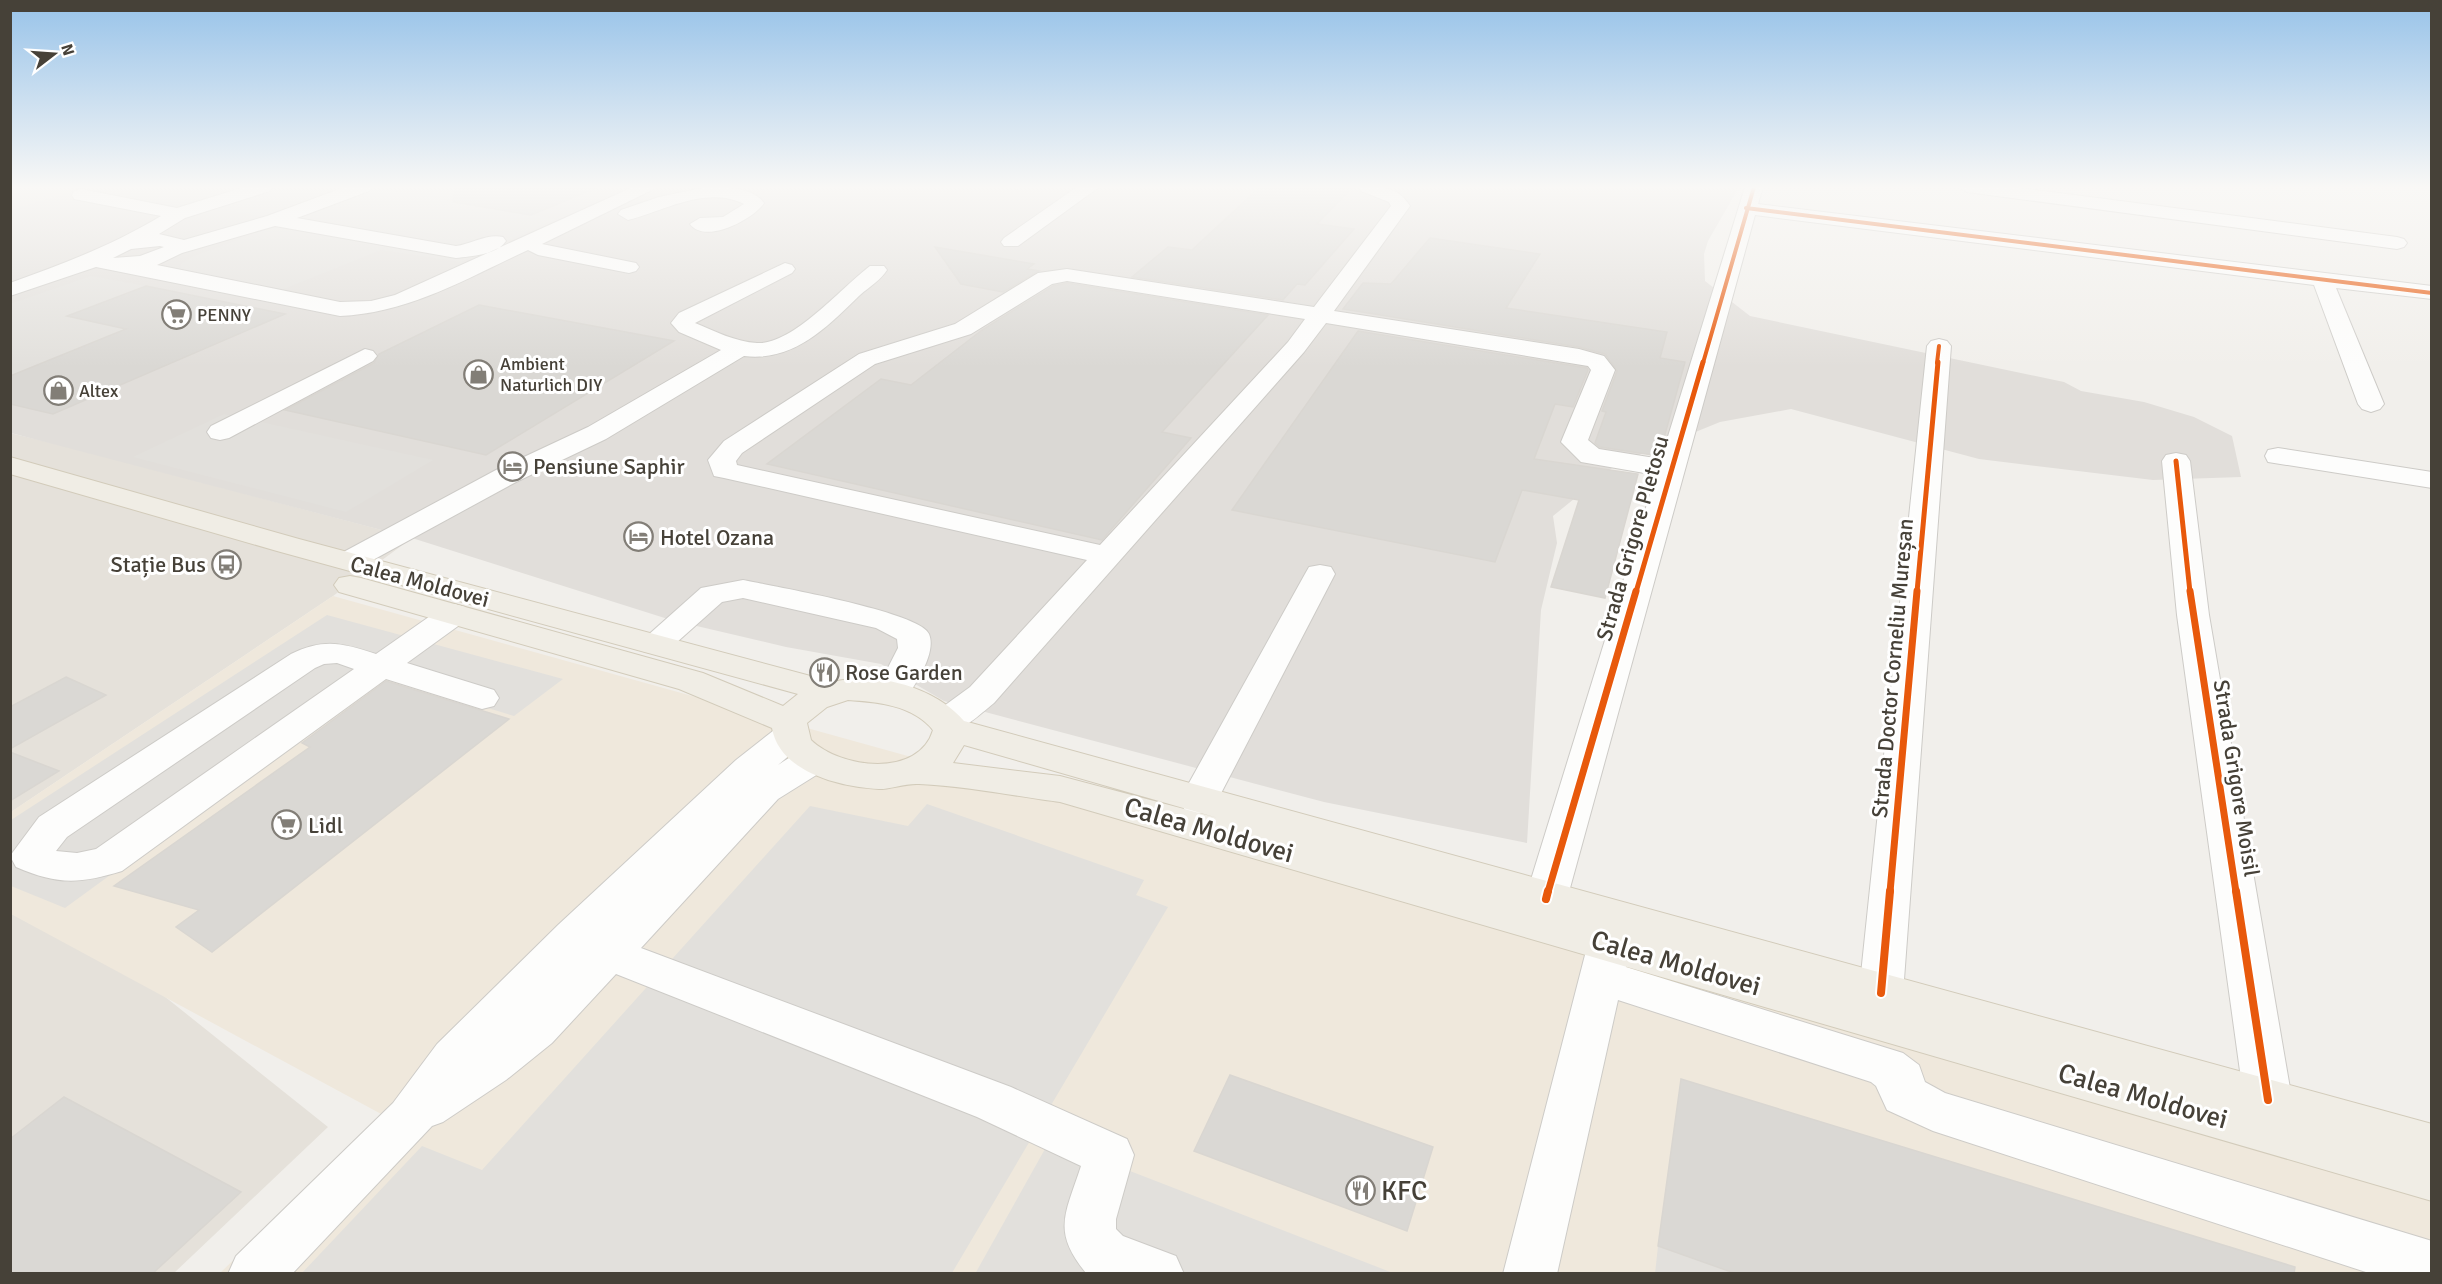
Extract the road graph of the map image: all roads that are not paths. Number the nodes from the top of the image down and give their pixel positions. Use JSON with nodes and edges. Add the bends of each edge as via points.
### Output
{"nodes":[{"id":1,"x":121,"y":247,"type":"edge"},
{"id":2,"x":155,"y":247,"type":"edge"},
{"id":3,"x":178,"y":247,"type":"edge"},
{"id":4,"x":436,"y":247,"type":"edge"},
{"id":5,"x":479,"y":247,"type":"edge"},
{"id":6,"x":518,"y":247,"type":"edge"},
{"id":7,"x":544,"y":247,"type":"edge"},
{"id":8,"x":1371,"y":247,"type":"edge"},
{"id":9,"x":1736,"y":247,"type":"edge"},
{"id":10,"x":2095,"y":247,"type":"edge"},
{"id":11,"x":538,"y":249,"type":"junction"},
{"id":12,"x":493,"y":258,"type":"junction"},
{"id":13,"x":111,"y":262,"type":"junction"},
{"id":14,"x":629,"y":267,"type":"dead end"},
{"id":15,"x":785,"y":269,"type":"dead end"},
{"id":16,"x":877,"y":270,"type":"dead end"},
{"id":17,"x":2322,"y":279,"type":"junction"},
{"id":18,"x":10,"y":290,"type":"edge"},
{"id":19,"x":2432,"y":293,"type":"edge"},
{"id":20,"x":1321,"y":314,"type":"junction"},
{"id":21,"x":1939,"y":346,"type":"dead end"},
{"id":22,"x":740,"y":348,"type":"junction"},
{"id":23,"x":365,"y":356,"type":"dead end"},
{"id":24,"x":2371,"y":404,"type":"dead end"},
{"id":25,"x":220,"y":432,"type":"dead end"},
{"id":26,"x":2278,"y":456,"type":"dead end"},
{"id":27,"x":2176,"y":461,"type":"dead end"},
{"id":28,"x":10,"y":465,"type":"edge"},
{"id":29,"x":1670,"y":469,"type":"junction"},
{"id":30,"x":2432,"y":480,"type":"edge"},
{"id":31,"x":10,"y":486,"type":"edge"},
{"id":32,"x":1107,"y":556,"type":"junction"},
{"id":33,"x":349,"y":561,"type":"junction"},
{"id":34,"x":1320,"y":574,"type":"dead end"},
{"id":35,"x":454,"y":614,"type":"junction"},
{"id":36,"x":655,"y":644,"type":"junction"},
{"id":37,"x":381,"y":666,"type":"junction"},
{"id":38,"x":831,"y":692,"type":"junction"},
{"id":39,"x":892,"y":693,"type":"junction"},
{"id":40,"x":482,"y":698,"type":"dead end"},
{"id":41,"x":948,"y":726,"type":"junction"},
{"id":42,"x":797,"y":739,"type":"junction"},
{"id":43,"x":916,"y":771,"type":"junction"},
{"id":44,"x":1198,"y":801,"type":"junction"},
{"id":45,"x":1546,"y":899,"type":"junction"},
{"id":46,"x":591,"y":945,"type":"junction"},
{"id":47,"x":1605,"y":960,"type":"junction"},
{"id":48,"x":1881,"y":993,"type":"junction"},
{"id":49,"x":2268,"y":1100,"type":"junction"},
{"id":50,"x":2432,"y":1146,"type":"edge"},
{"id":51,"x":2432,"y":1178,"type":"edge"},
{"id":52,"x":2432,"y":1267,"type":"edge"},
{"id":53,"x":255,"y":1274,"type":"edge"},
{"id":54,"x":1157,"y":1274,"type":"edge"},
{"id":55,"x":1530,"y":1274,"type":"edge"}],
"edges":[{"from":1,"to":13,"type":"street","via":[[105,253]]},
{"from":2,"to":13,"type":"street"},
{"from":3,"to":12,"type":"street","via":[[354,310],[403,300]]},
{"from":4,"to":5,"type":"street","via":[[467,252]]},
{"from":6,"to":12,"type":"street"},
{"from":7,"to":11,"type":"street"},
{"from":8,"to":20,"type":"street"},
{"from":9,"to":29,"type":"street","name":"Strada Grigore Pletosu"},
{"from":10,"to":17,"type":"street"},
{"from":11,"to":12,"type":"street"},
{"from":11,"to":14,"type":"street"},
{"from":13,"to":18,"type":"street"},
{"from":15,"to":22,"type":"street","via":[[682,323],[715,341]]},
{"from":16,"to":22,"type":"street","via":[[856,285],[834,311],[788,343],[765,350]]},
{"from":17,"to":19,"type":"street"},
{"from":17,"to":24,"type":"street"},
{"from":20,"to":29,"type":"street","via":[[1596,361],[1603,370],[1574,442],[1591,456]]},
{"from":20,"to":32,"type":"street","via":[[1296,347]]},
{"from":20,"to":32,"type":"street","via":[[1067,275],[1046,278],[963,329],[867,359],[733,447],[722,460],[724,470]]},
{"from":21,"to":48,"type":"street","name":"Strada Doctor Corneliu Mureșan"},
{"from":22,"to":33,"type":"street","via":[[597,433],[506,476]]},
{"from":23,"to":25,"type":"street"},
{"from":26,"to":30,"type":"street"},
{"from":27,"to":49,"type":"street","name":"Strada Grigore Moisil","via":[[2193,615]]},
{"from":28,"to":33,"type":"main road","name":"Calea Moldovei"},
{"from":29,"to":45,"type":"street","name":"Strada Grigore Pletosu"},
{"from":31,"to":35,"type":"main road","name":"Calea Moldovei"},
{"from":32,"to":41,"type":"street","via":[[982,695]]},
{"from":33,"to":36,"type":"main road","name":"Calea Moldovei"},
{"from":34,"to":44,"type":"street"},
{"from":35,"to":37,"type":"street"},
{"from":35,"to":42,"type":"main road","name":"Calea Moldovei","via":[[692,681]]},
{"from":36,"to":38,"type":"main road","name":"Calea Moldovei"},
{"from":36,"to":39,"type":"street","via":[[712,595],[743,589],[771,594],[886,621],[913,633],[915,648]]},
{"from":37,"to":37,"type":"street","via":[[108,861],[79,869],[54,867],[30,857],[53,827],[303,661],[318,654],[339,653]]},
{"from":37,"to":40,"type":"street"},
{"from":38,"to":39,"type":"main road","name":"Calea Moldovei","via":[[848,689]]},
{"from":38,"to":42,"type":"main road","via":[[798,709]]},
{"from":39,"to":41,"type":"main road","name":"Calea Moldovei","via":[[917,702]]},
{"from":41,"to":43,"type":"main road","via":[[944,750]]},
{"from":41,"to":44,"type":"main road","name":"Calea Moldovei"},
{"from":42,"to":43,"type":"main road","name":"Calea Moldovei","via":[[854,774],[890,777]]},
{"from":42,"to":46,"type":"street","via":[[765,790]]},
{"from":43,"to":47,"type":"main road","name":"Calea Moldovei","via":[[1059,789],[1162,816]]},
{"from":44,"to":45,"type":"main road","name":"Calea Moldovei"},
{"from":45,"to":48,"type":"main road","name":"Calea Moldovei"},
{"from":46,"to":53,"type":"street","via":[[536,1030],[410,1118]]},
{"from":46,"to":54,"type":"street","via":[[994,1102],[1109,1155],[1090,1219],[1090,1238],[1105,1255]]},
{"from":47,"to":51,"type":"main road","name":"Calea Moldovei"},
{"from":47,"to":52,"type":"street","via":[[1886,1067],[1902,1078],[1900,1087],[1904,1095],[1933,1110]]},
{"from":47,"to":55,"type":"street"},
{"from":48,"to":49,"type":"main road","name":"Calea Moldovei"},
{"from":49,"to":50,"type":"main road","name":"Calea Moldovei"}]}
